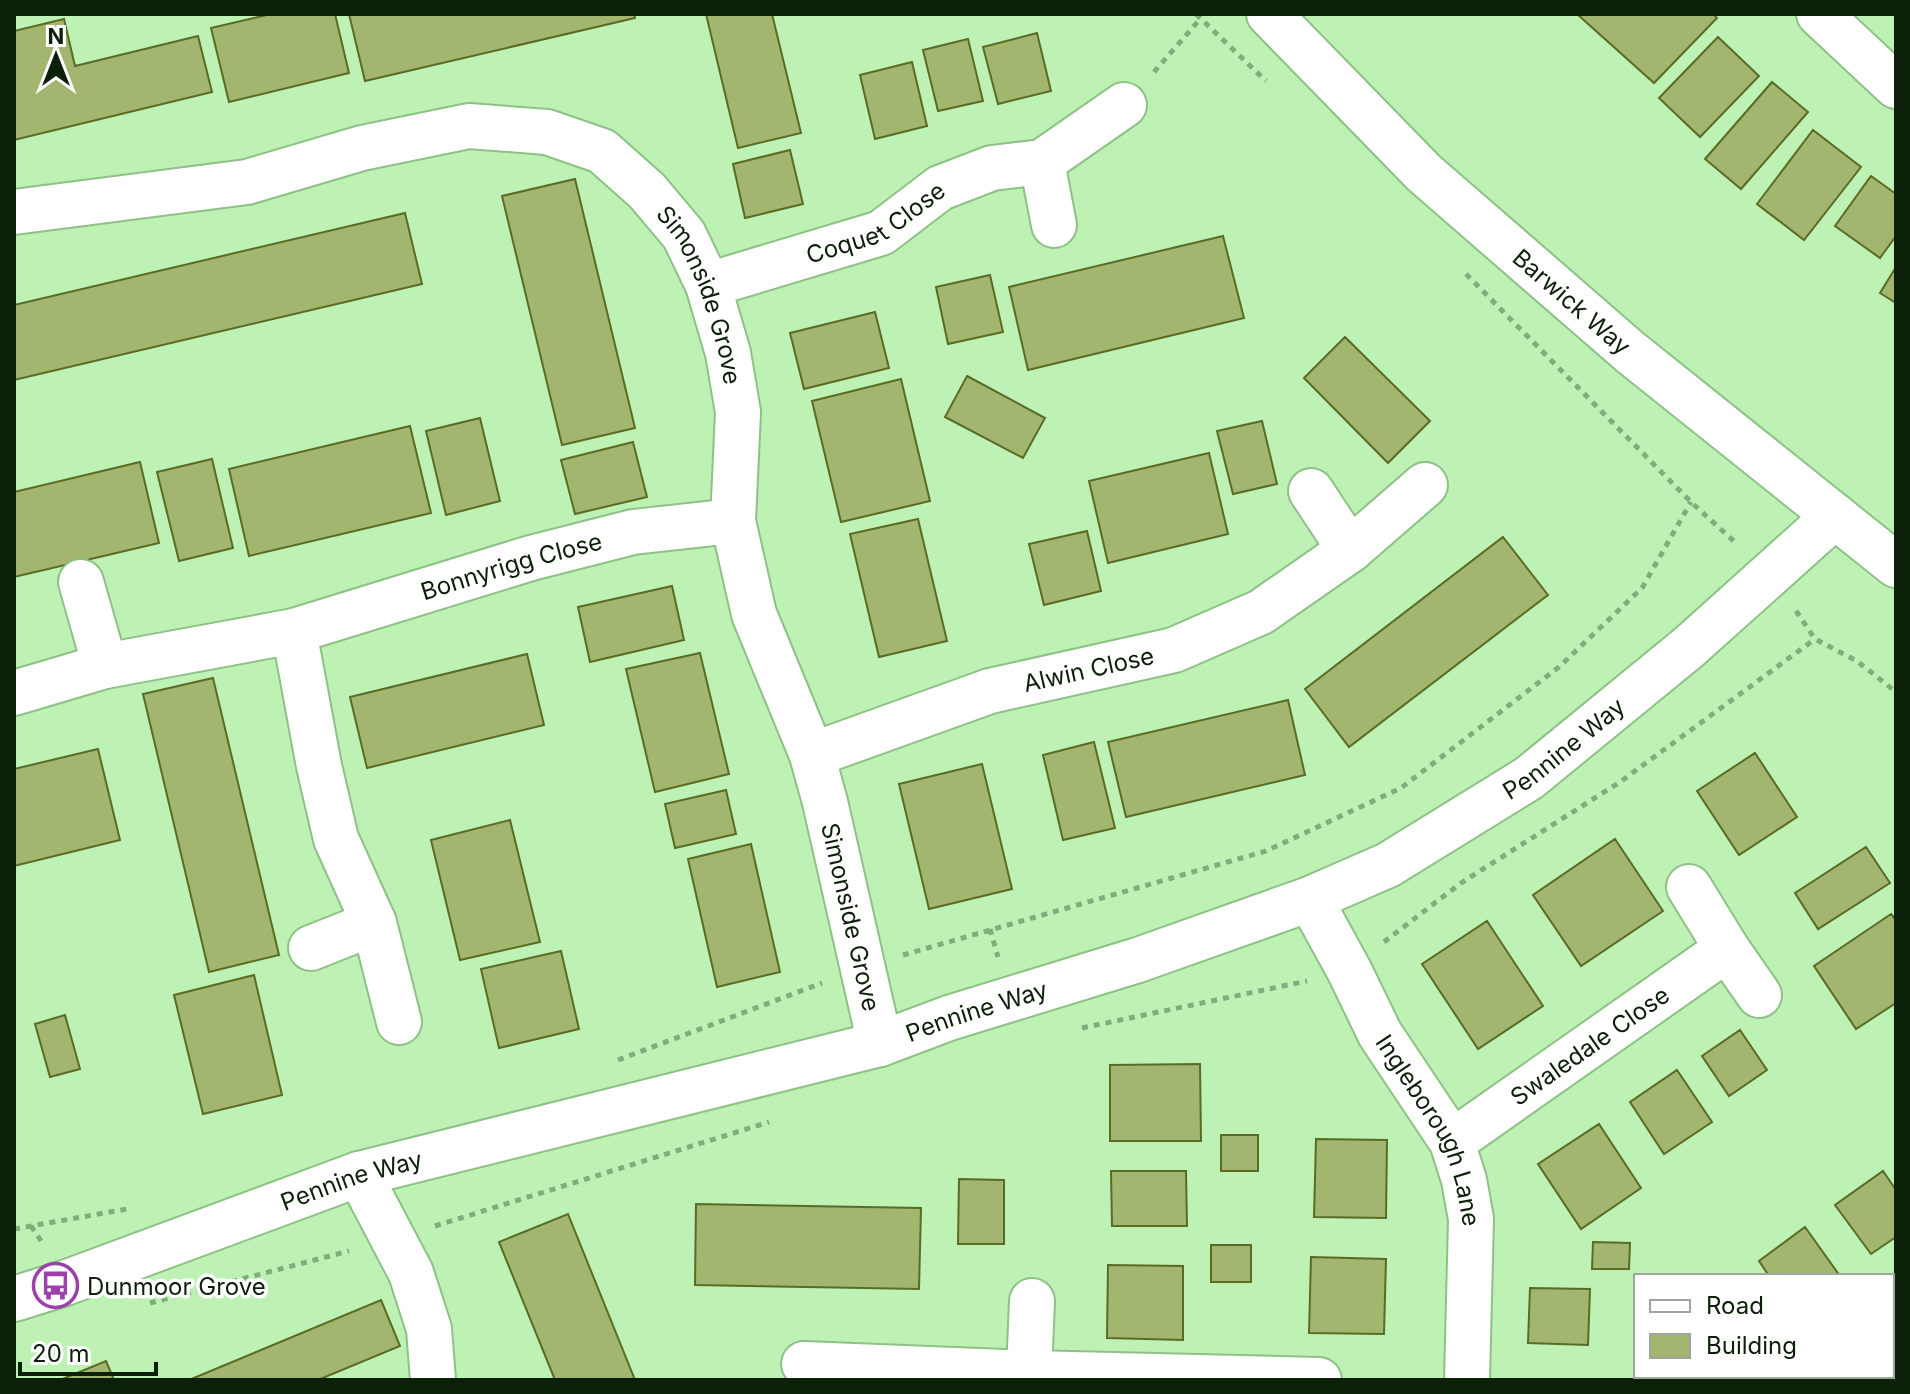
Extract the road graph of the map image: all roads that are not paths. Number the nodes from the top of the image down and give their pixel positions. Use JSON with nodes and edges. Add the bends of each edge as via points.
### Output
{"nodes":[{"id":1,"x":1269,"y":14,"type":"edge"},
{"id":2,"x":1819,"y":14,"type":"edge"},
{"id":3,"x":1896,"y":86,"type":"edge"},
{"id":4,"x":1124,"y":105,"type":"road end"},
{"id":5,"x":1042,"y":162,"type":"junction"},
{"id":6,"x":14,"y":212,"type":"edge"},
{"id":7,"x":1054,"y":225,"type":"dead end"},
{"id":8,"x":708,"y":285,"type":"junction"},
{"id":9,"x":1425,"y":485,"type":"dead end"},
{"id":10,"x":1311,"y":491,"type":"dead end"},
{"id":11,"x":1835,"y":516,"type":"junction"},
{"id":12,"x":733,"y":521,"type":"junction"},
{"id":13,"x":1350,"y":550,"type":"junction"},
{"id":14,"x":1896,"y":565,"type":"edge"},
{"id":15,"x":81,"y":582,"type":"dead end"},
{"id":16,"x":294,"y":631,"type":"junction"},
{"id":17,"x":105,"y":666,"type":"junction"},
{"id":18,"x":14,"y":693,"type":"edge"},
{"id":19,"x":812,"y":755,"type":"junction"},
{"id":20,"x":1689,"y":887,"type":"dead end"},
{"id":21,"x":1310,"y":899,"type":"junction"},
{"id":22,"x":374,"y":923,"type":"junction"},
{"id":23,"x":311,"y":948,"type":"dead end"},
{"id":24,"x":1727,"y":949,"type":"junction"},
{"id":25,"x":1759,"y":995,"type":"dead end"},
{"id":26,"x":399,"y":1022,"type":"dead end"},
{"id":27,"x":880,"y":1044,"type":"junction"},
{"id":28,"x":1452,"y":1142,"type":"junction"},
{"id":29,"x":359,"y":1174,"type":"junction"},
{"id":30,"x":14,"y":1299,"type":"edge"},
{"id":31,"x":1032,"y":1301,"type":"dead end"},
{"id":32,"x":804,"y":1364,"type":"dead end"},
{"id":33,"x":1029,"y":1373,"type":"junction"},
{"id":34,"x":433,"y":1380,"type":"edge"},
{"id":35,"x":1319,"y":1380,"type":"edge"},
{"id":36,"x":1467,"y":1380,"type":"edge"}],
"edges":[{"from":1,"to":11,"type":"street","name":"Barwick Way","via":[[1424,173],[1630,352]]},
{"from":2,"to":3,"type":"street"},
{"from":4,"to":5,"type":"street","name":"Coquet Close"},
{"from":5,"to":7,"type":"street"},
{"from":5,"to":8,"type":"street","name":"Coquet Close","via":[[992,168],[940,188],[881,233]]},
{"from":6,"to":8,"type":"street","name":"Simonside Grove","via":[[247,182],[362,148],[469,126],[547,132],[602,151],[647,191],[684,235]]},
{"from":8,"to":12,"type":"street","name":"Simonside Grove","via":[[738,412]]},
{"from":9,"to":13,"type":"street","name":"Alwin Close"},
{"from":10,"to":13,"type":"street"},
{"from":11,"to":14,"type":"street","name":"Barwick Way"},
{"from":11,"to":21,"type":"street","name":"Pennine Way","via":[[1689,647],[1529,778],[1388,865]]},
{"from":12,"to":16,"type":"street","name":"Bonnyrigg Close","via":[[604,539]]},
{"from":12,"to":19,"type":"street","name":"Simonside Grove","via":[[754,614]]},
{"from":13,"to":19,"type":"street","name":"Alwin Close","via":[[1261,612],[1174,650],[990,691]]},
{"from":15,"to":17,"type":"street"},
{"from":16,"to":17,"type":"street","name":"Bonnyrigg Close"},
{"from":16,"to":22,"type":"street","via":[[336,839]]},
{"from":17,"to":18,"type":"street","name":"Bonnyrigg Close"},
{"from":19,"to":27,"type":"street","name":"Simonside Grove"},
{"from":20,"to":24,"type":"street"},
{"from":21,"to":27,"type":"street","name":"Pennine Way"},
{"from":21,"to":28,"type":"street","name":"Ingleborough Lane","via":[[1380,1034]]},
{"from":22,"to":23,"type":"street"},
{"from":22,"to":26,"type":"street"},
{"from":24,"to":25,"type":"street"},
{"from":24,"to":28,"type":"street","name":"Swaledale Close"},
{"from":27,"to":29,"type":"street","name":"Pennine Way"},
{"from":28,"to":36,"type":"street","name":"Ingleborough Lane","via":[[1471,1219]]},
{"from":29,"to":30,"type":"street","name":"Pennine Way"},
{"from":29,"to":34,"type":"street","via":[[411,1273],[429,1329]]},
{"from":31,"to":33,"type":"street"},
{"from":32,"to":33,"type":"street"},
{"from":33,"to":35,"type":"street"}]}
